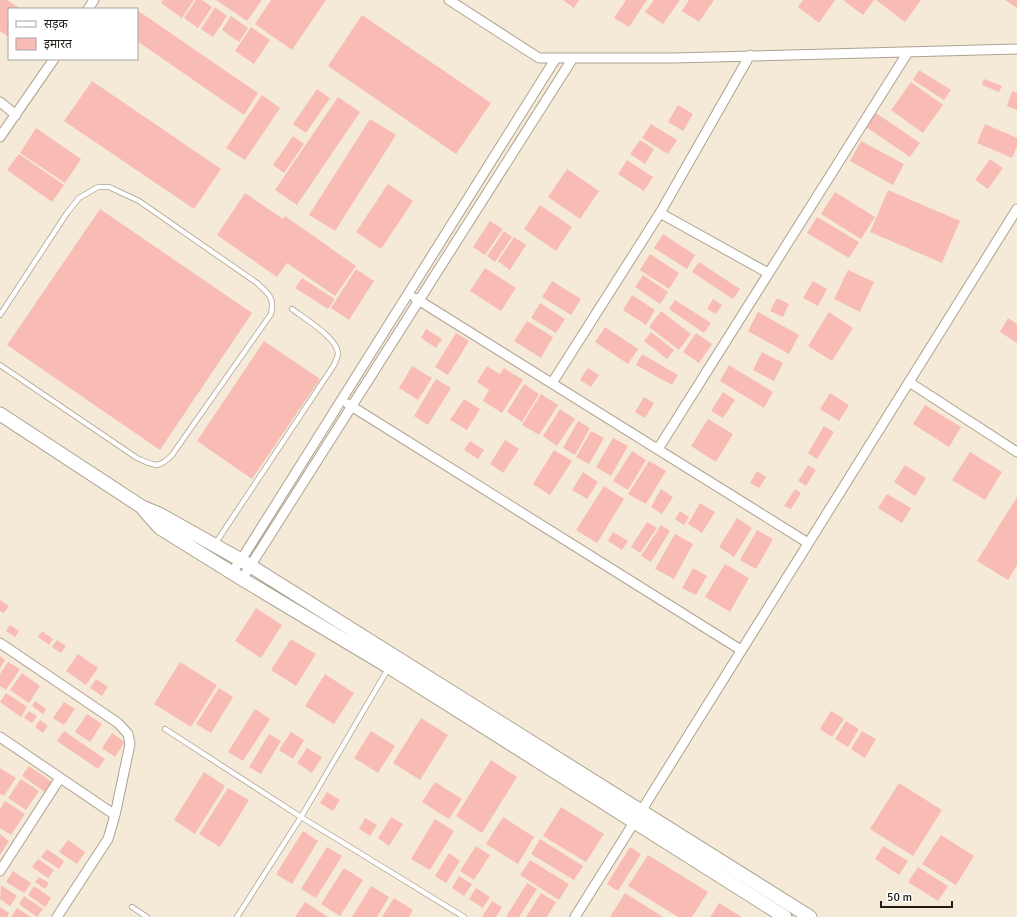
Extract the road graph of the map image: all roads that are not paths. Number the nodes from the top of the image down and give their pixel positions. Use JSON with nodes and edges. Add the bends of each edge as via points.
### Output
{"nodes":[{"id":1,"x":449,"y":0,"type":"edge"},
{"id":2,"x":1017,"y":49,"type":"edge"},
{"id":3,"x":908,"y":52,"type":"junction"},
{"id":4,"x":750,"y":55,"type":"junction"},
{"id":5,"x":556,"y":58,"type":"junction"},
{"id":6,"x":572,"y":58,"type":"junction"},
{"id":7,"x":53,"y":60,"type":"edge"},
{"id":8,"x":0,"y":102,"type":"edge"},
{"id":9,"x":16,"y":115,"type":"junction"},
{"id":10,"x":0,"y":137,"type":"edge"},
{"id":11,"x":1017,"y":209,"type":"edge"},
{"id":12,"x":660,"y":213,"type":"junction"},
{"id":13,"x":768,"y":273,"type":"junction"},
{"id":14,"x":408,"y":294,"type":"junction"},
{"id":15,"x":419,"y":300,"type":"junction"},
{"id":16,"x":292,"y":309,"type":"dead end"},
{"id":17,"x":0,"y":314,"type":"edge"},
{"id":18,"x":0,"y":365,"type":"edge"},
{"id":19,"x":909,"y":382,"type":"junction"},
{"id":20,"x":552,"y":383,"type":"junction"},
{"id":21,"x":342,"y":400,"type":"junction"},
{"id":22,"x":352,"y":406,"type":"junction"},
{"id":23,"x":0,"y":414,"type":"edge"},
{"id":24,"x":658,"y":449,"type":"junction"},
{"id":25,"x":1017,"y":452,"type":"edge"},
{"id":26,"x":142,"y":507,"type":"junction"},
{"id":27,"x":808,"y":543,"type":"junction"},
{"id":28,"x":214,"y":545,"type":"junction"},
{"id":29,"x":246,"y":563,"type":"junction"},
{"id":30,"x":237,"y":576,"type":"junction"},
{"id":31,"x":0,"y":643,"type":"edge"},
{"id":32,"x":741,"y":650,"type":"junction"},
{"id":33,"x":392,"y":662,"type":"junction"},
{"id":34,"x":165,"y":729,"type":"dead end"},
{"id":35,"x":0,"y":737,"type":"edge"},
{"id":36,"x":60,"y":778,"type":"junction"},
{"id":37,"x":115,"y":815,"type":"junction"},
{"id":38,"x":637,"y":816,"type":"junction"},
{"id":39,"x":301,"y":817,"type":"junction"},
{"id":40,"x":0,"y":870,"type":"edge"},
{"id":41,"x":132,"y":907,"type":"dead end"},
{"id":42,"x":784,"y":913,"type":"edge"},
{"id":43,"x":57,"y":917,"type":"edge"},
{"id":44,"x":147,"y":917,"type":"edge"},
{"id":45,"x":237,"y":917,"type":"edge"},
{"id":46,"x":464,"y":917,"type":"edge"},
{"id":47,"x":575,"y":917,"type":"edge"},
{"id":48,"x":810,"y":917,"type":"edge"}],
"edges":[{"from":1,"to":5,"type":"street","via":[[539,58]]},
{"from":2,"to":3,"type":"street"},
{"from":3,"to":4,"type":"street"},
{"from":3,"to":13,"type":"street"},
{"from":4,"to":6,"type":"street"},
{"from":4,"to":12,"type":"street"},
{"from":5,"to":6,"type":"street"},
{"from":5,"to":14,"type":"street"},
{"from":6,"to":15,"type":"street"},
{"from":7,"to":9,"type":"street"},
{"from":8,"to":9,"type":"street"},
{"from":9,"to":10,"type":"street"},
{"from":11,"to":19,"type":"street"},
{"from":12,"to":13,"type":"street"},
{"from":12,"to":20,"type":"street"},
{"from":13,"to":24,"type":"street"},
{"from":14,"to":15,"type":"street"},
{"from":14,"to":21,"type":"street"},
{"from":15,"to":20,"type":"street"},
{"from":15,"to":22,"type":"street"},
{"from":16,"to":28,"type":"lane","via":[[328,337],[336,346],[338,354],[329,372]]},
{"from":17,"to":18,"type":"lane","via":[[67,212],[79,198],[98,187],[109,187],[139,201],[257,283],[270,297],[273,305],[271,314],[164,464],[154,466],[137,458]]},
{"from":19,"to":25,"type":"street"},
{"from":19,"to":27,"type":"street"},
{"from":20,"to":24,"type":"street"},
{"from":21,"to":22,"type":"street"},
{"from":21,"to":29,"type":"street"},
{"from":22,"to":29,"type":"street"},
{"from":22,"to":32,"type":"street"},
{"from":23,"to":26,"type":"street"},
{"from":24,"to":27,"type":"street"},
{"from":26,"to":28,"type":"street"},
{"from":26,"to":30,"type":"street","via":[[160,528]]},
{"from":27,"to":32,"type":"street"},
{"from":28,"to":29,"type":"street"},
{"from":29,"to":30,"type":"street"},
{"from":29,"to":30,"type":"street"},
{"from":29,"to":33,"type":"street"},
{"from":30,"to":33,"type":"street"},
{"from":31,"to":37,"type":"street","via":[[118,723],[128,734],[130,744]]},
{"from":32,"to":38,"type":"street"},
{"from":33,"to":38,"type":"street"},
{"from":33,"to":39,"type":"lane"},
{"from":34,"to":39,"type":"lane"},
{"from":35,"to":36,"type":"street"},
{"from":36,"to":37,"type":"street"},
{"from":36,"to":40,"type":"street"},
{"from":37,"to":43,"type":"street","via":[[108,839]]},
{"from":38,"to":42,"type":"street"},
{"from":38,"to":47,"type":"street"},
{"from":39,"to":45,"type":"lane"},
{"from":39,"to":46,"type":"lane"},
{"from":41,"to":44,"type":"lane"},
{"from":42,"to":48,"type":"street"}]}
